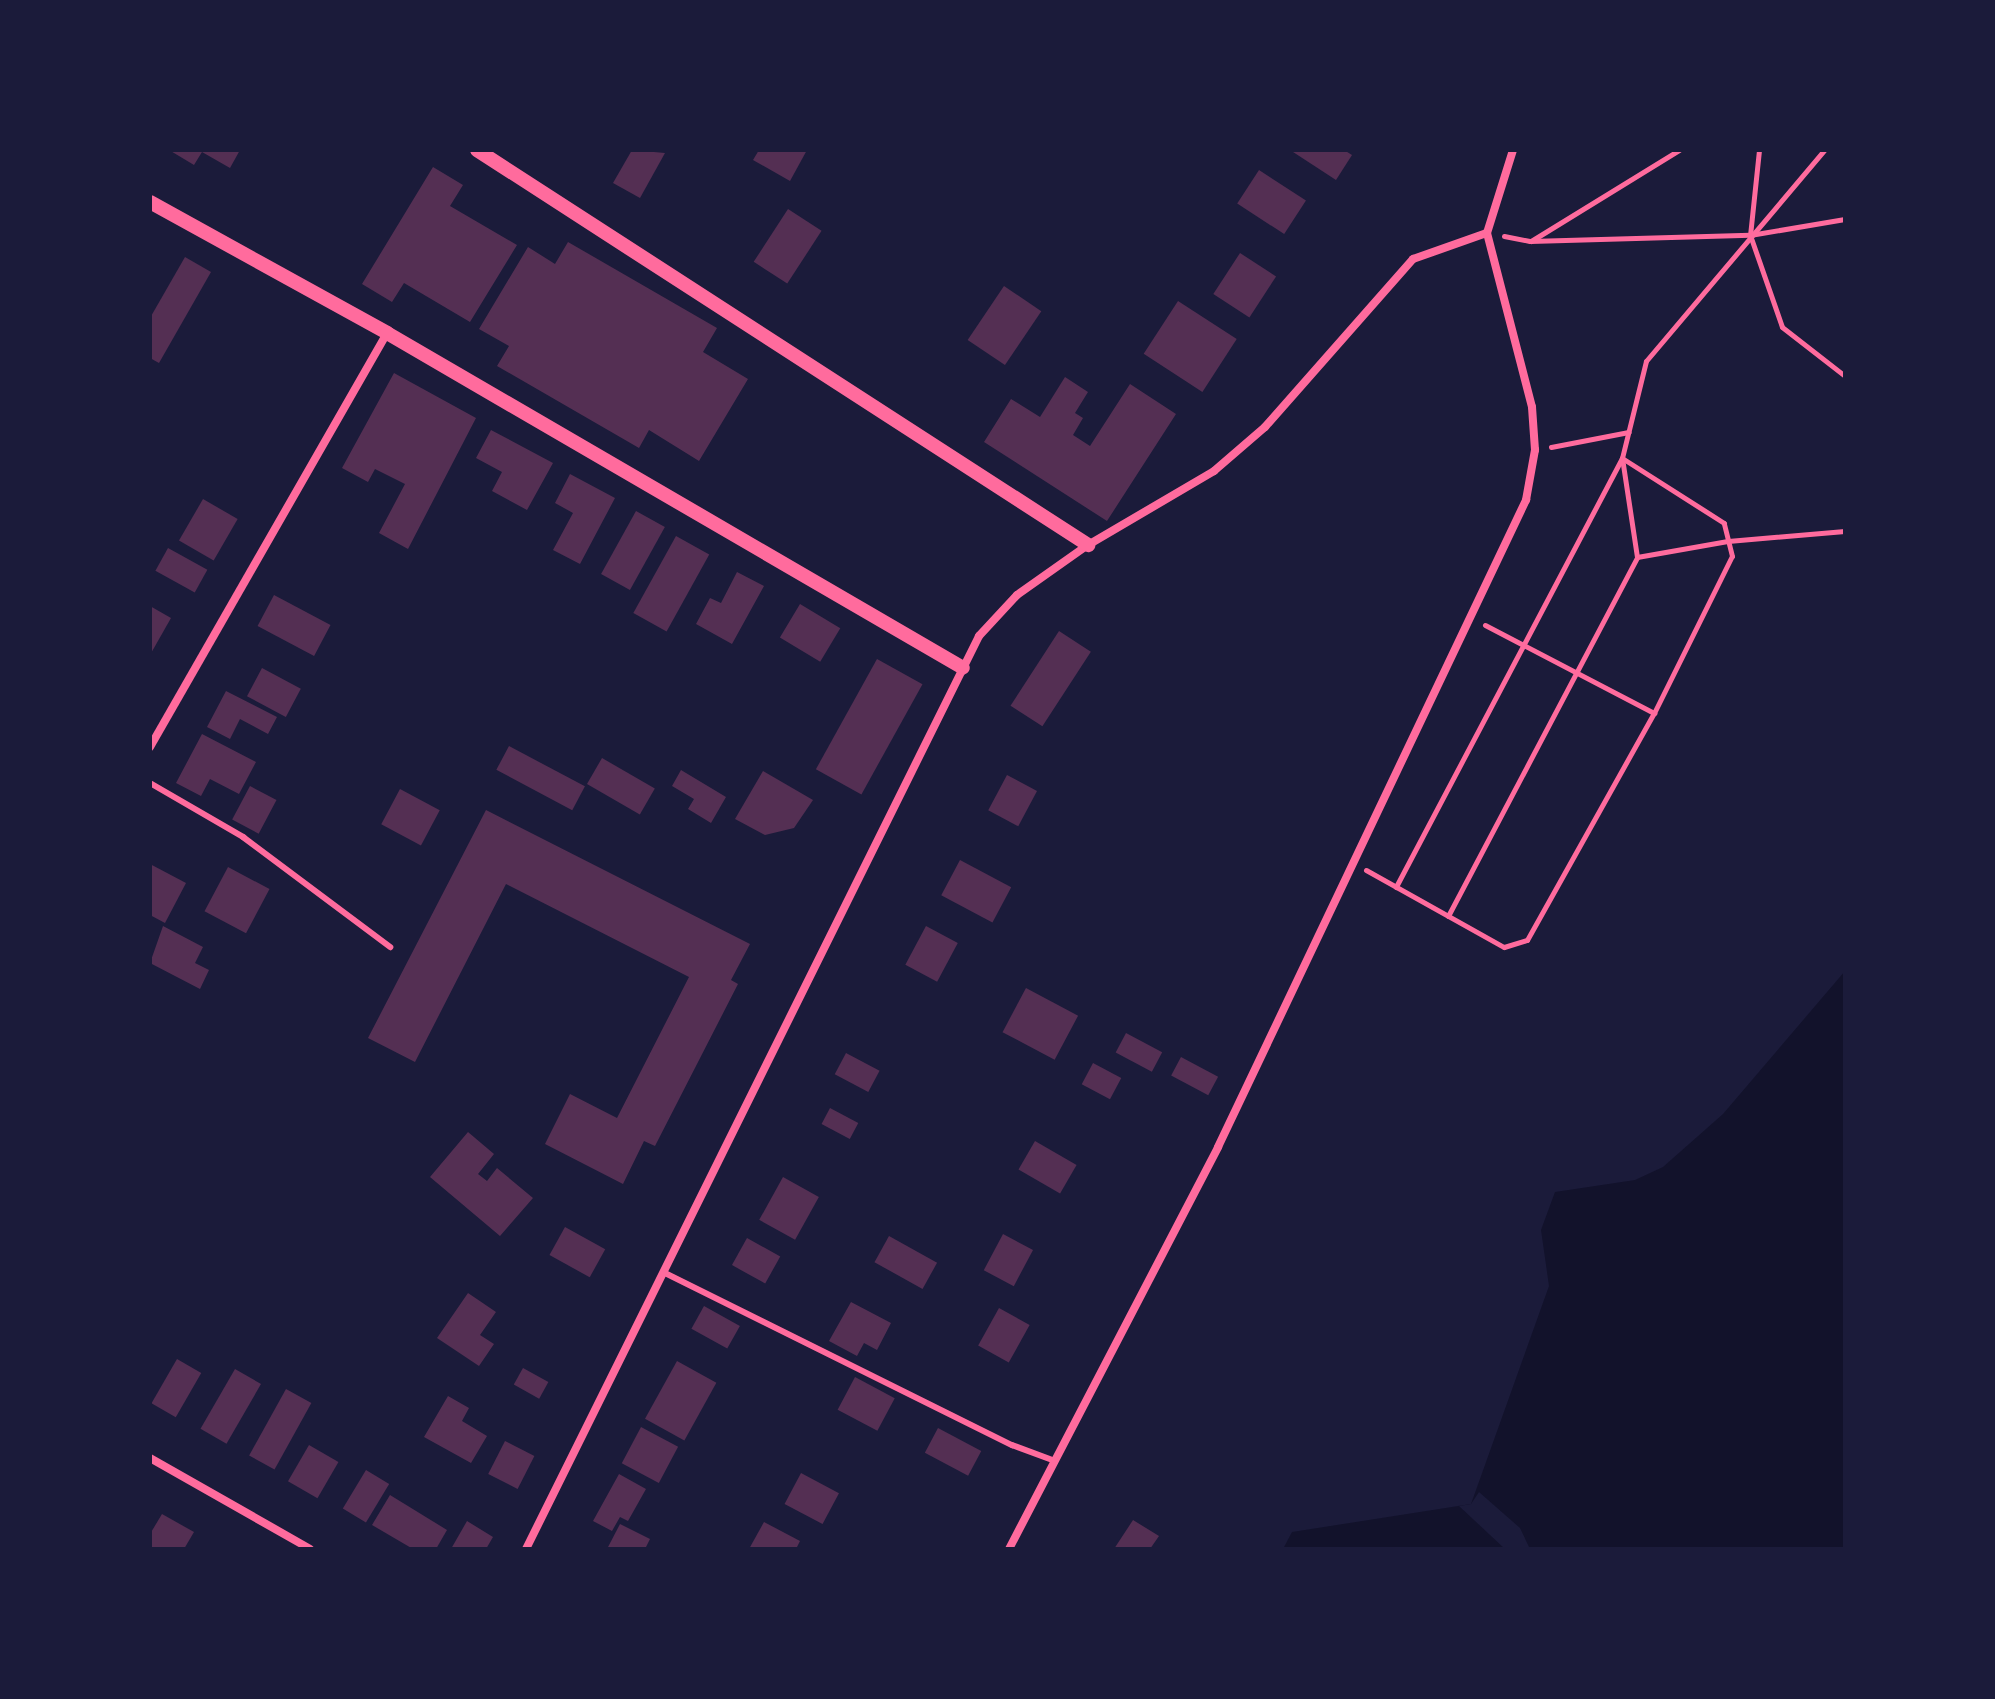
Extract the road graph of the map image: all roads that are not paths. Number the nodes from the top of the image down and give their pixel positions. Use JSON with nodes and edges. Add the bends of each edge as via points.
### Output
{"nodes":[{"id":1,"x":477,"y":150,"type":"edge"},
{"id":2,"x":1513,"y":150,"type":"edge"},
{"id":3,"x":150,"y":202,"type":"edge"},
{"id":4,"x":1487,"y":233,"type":"junction"},
{"id":5,"x":387,"y":333,"type":"junction"},
{"id":6,"x":1088,"y":545,"type":"junction"},
{"id":7,"x":963,"y":668,"type":"junction"},
{"id":8,"x":150,"y":747,"type":"edge"},
{"id":9,"x":150,"y":783,"type":"edge"},
{"id":10,"x":390,"y":947,"type":"dead end"},
{"id":11,"x":663,"y":1272,"type":"junction"},
{"id":12,"x":150,"y":1458,"type":"edge"},
{"id":13,"x":1055,"y":1461,"type":"junction"},
{"id":14,"x":310,"y":1549,"type":"edge"},
{"id":15,"x":526,"y":1549,"type":"edge"},
{"id":16,"x":1009,"y":1549,"type":"edge"}],
"edges":[{"from":1,"to":6,"type":"street"},
{"from":2,"to":4,"type":"street"},
{"from":3,"to":5,"type":"street"},
{"from":4,"to":6,"type":"street","via":[[1413,259],[1265,427],[1168,502]]},
{"from":4,"to":13,"type":"street","via":[[1532,407],[1535,450],[1526,500],[1218,1147]]},
{"from":5,"to":7,"type":"street"},
{"from":5,"to":8,"type":"street"},
{"from":6,"to":7,"type":"street","via":[[997,614]]},
{"from":7,"to":11,"type":"street"},
{"from":9,"to":10,"type":"lane","via":[[243,837]]},
{"from":11,"to":13,"type":"lane","via":[[1012,1445]]},
{"from":11,"to":15,"type":"street"},
{"from":12,"to":14,"type":"street"},
{"from":13,"to":16,"type":"street"}]}
